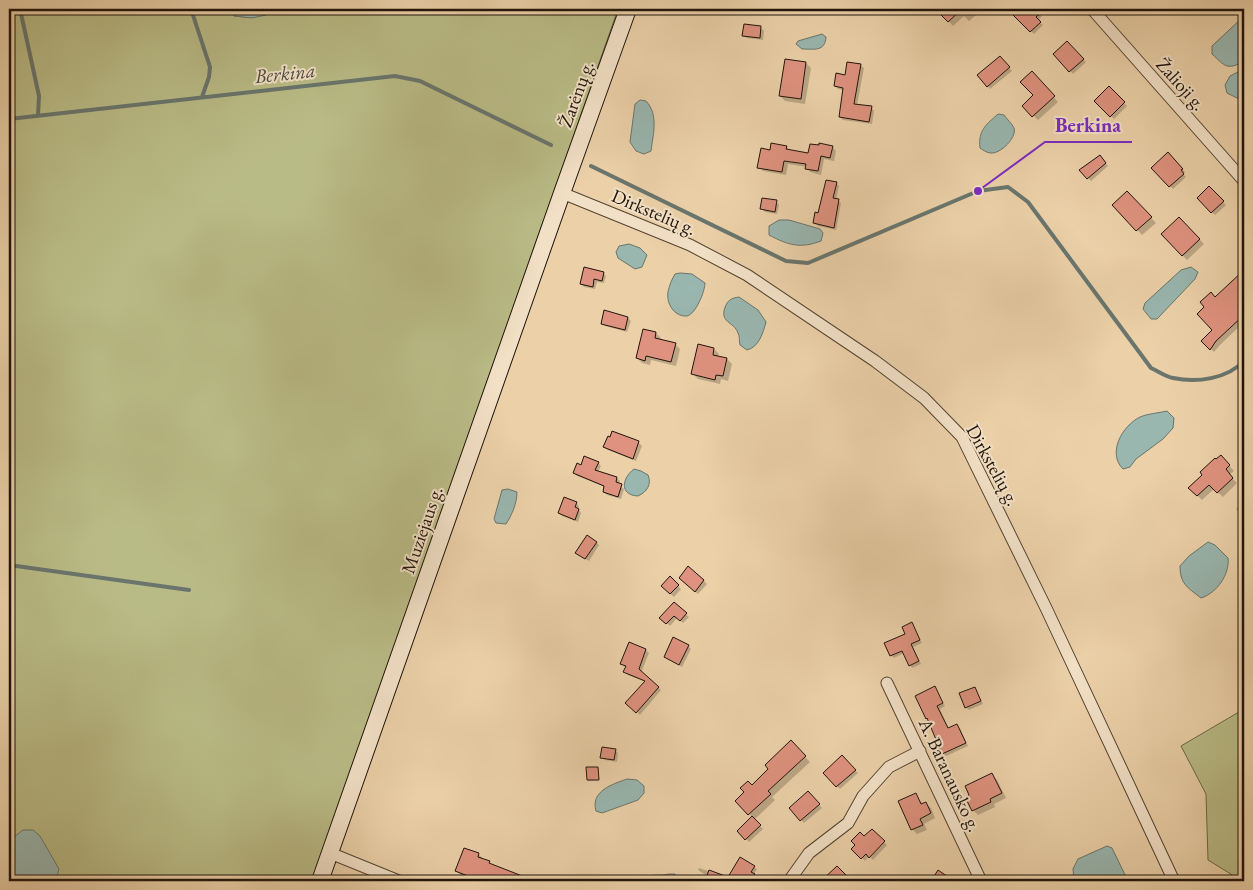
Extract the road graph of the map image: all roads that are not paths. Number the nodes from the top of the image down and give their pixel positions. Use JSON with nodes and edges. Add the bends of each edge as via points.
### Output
{"nodes":[{"id":1,"x":628,"y":9,"type":"edge"},
{"id":2,"x":1092,"y":9,"type":"edge"},
{"id":3,"x":1244,"y":181,"type":"edge"},
{"id":4,"x":562,"y":193,"type":"junction"},
{"id":5,"x":887,"y":683,"type":"dead end"},
{"id":6,"x":920,"y":751,"type":"junction"},
{"id":7,"x":330,"y":853,"type":"junction"},
{"id":8,"x":320,"y":881,"type":"edge"},
{"id":9,"x":399,"y":881,"type":"edge"},
{"id":10,"x":789,"y":881,"type":"edge"},
{"id":11,"x":981,"y":881,"type":"edge"},
{"id":12,"x":1174,"y":881,"type":"edge"}],
"edges":[{"from":1,"to":4,"type":"main road","name":"Žarėnų g."},
{"from":2,"to":3,"type":"street","name":"Žalioji g."},
{"from":4,"to":7,"type":"main road","name":"Muziejaus g."},
{"from":4,"to":12,"type":"street","name":"Dirkstelių g.","via":[[690,245],[747,275],[875,361],[924,398],[962,437]]},
{"from":5,"to":6,"type":"street","name":"A. Baranausko g."},
{"from":6,"to":10,"type":"street","via":[[889,767],[863,796],[848,822],[809,853]]},
{"from":6,"to":11,"type":"street","name":"A. Baranausko g."},
{"from":7,"to":8,"type":"main road","name":"Muziejaus g."},
{"from":7,"to":9,"type":"street"}]}
